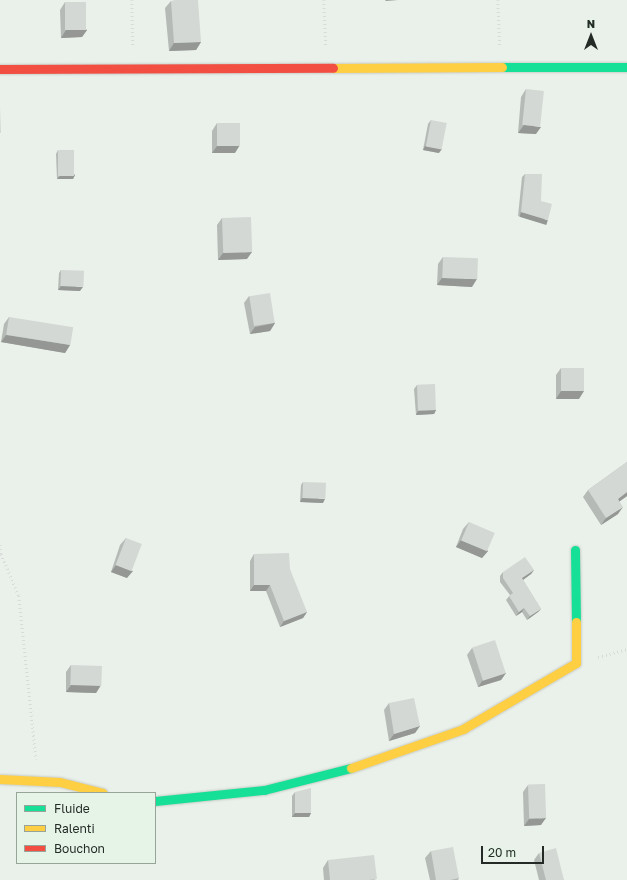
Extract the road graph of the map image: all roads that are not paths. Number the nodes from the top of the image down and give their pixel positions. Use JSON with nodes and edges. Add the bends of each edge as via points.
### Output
{"nodes":[{"id":1,"x":627,"y":67,"type":"edge"},
{"id":2,"x":0,"y":69,"type":"edge"},
{"id":3,"x":575,"y":550,"type":"dead end"},
{"id":4,"x":0,"y":779,"type":"edge"},
{"id":5,"x":99,"y":792,"type":"edge"},
{"id":6,"x":156,"y":801,"type":"edge"}],
"edges":[{"from":1,"to":2,"type":"street"},
{"from":3,"to":6,"type":"street","via":[[576,663],[463,729],[361,766],[264,790]]},
{"from":4,"to":5,"type":"street","via":[[60,782]]}]}
